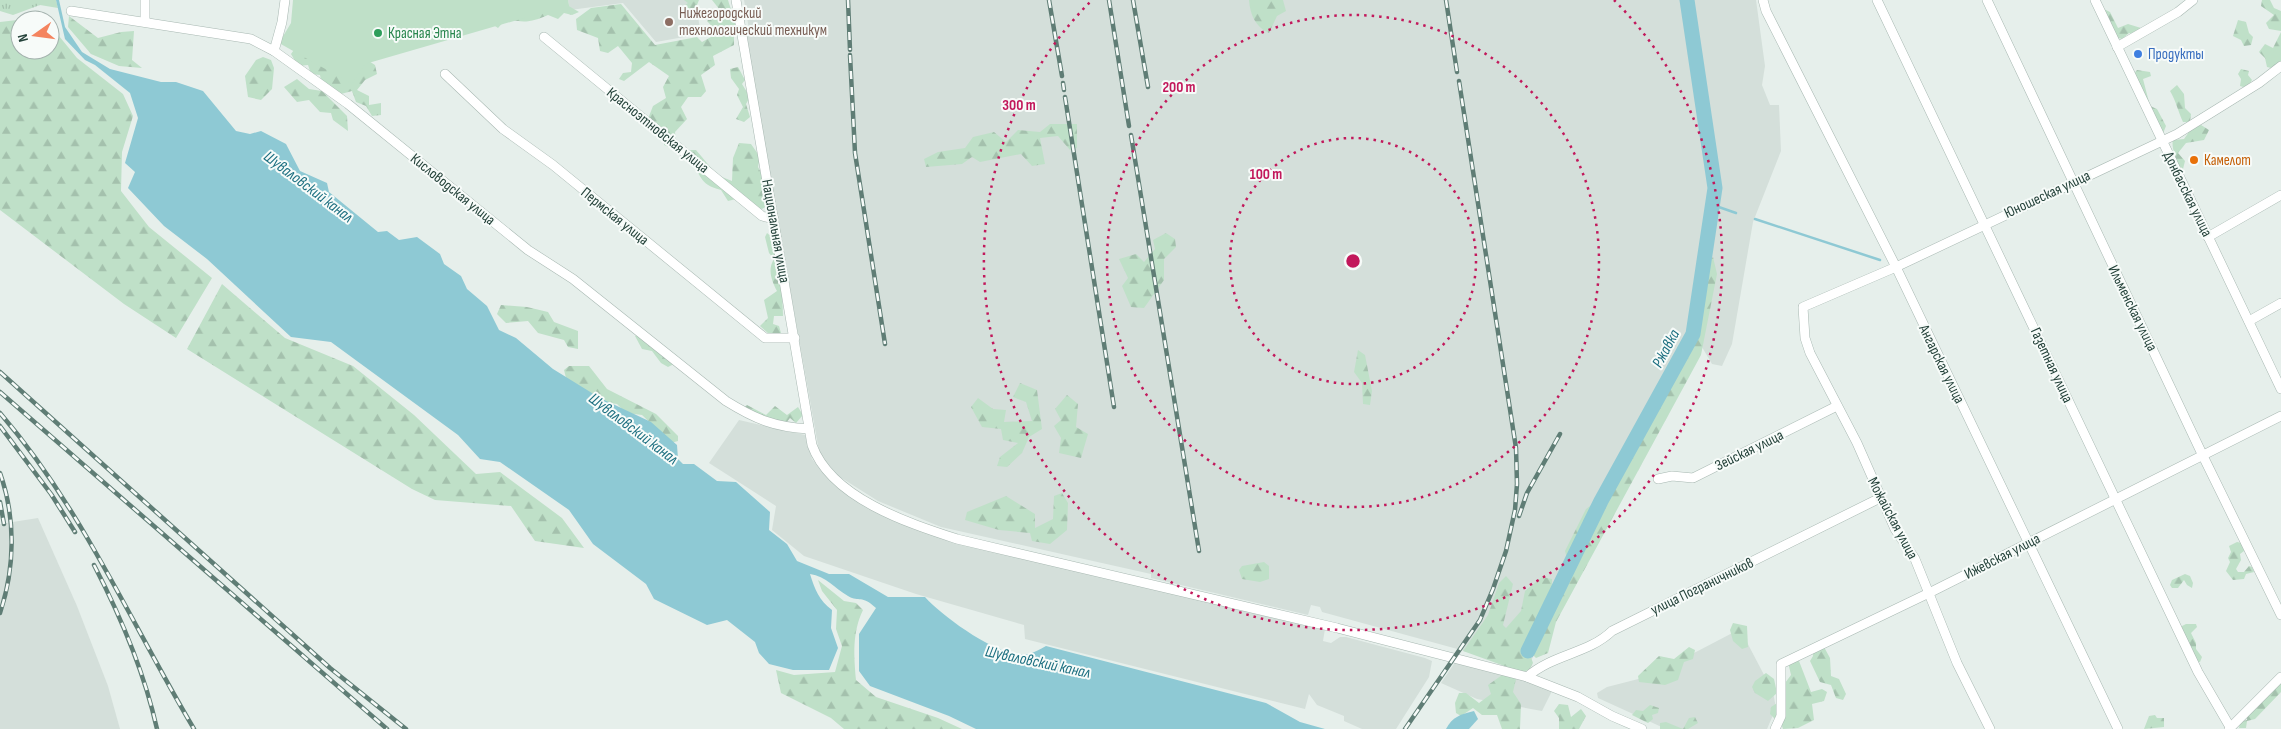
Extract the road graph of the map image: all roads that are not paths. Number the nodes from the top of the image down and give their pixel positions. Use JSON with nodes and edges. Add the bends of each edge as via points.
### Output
{"nodes":[{"id":1,"x":145,"y":0,"type":"edge"},
{"id":2,"x":285,"y":0,"type":"edge"},
{"id":3,"x":736,"y":0,"type":"edge"},
{"id":4,"x":1763,"y":0,"type":"edge"},
{"id":5,"x":1877,"y":0,"type":"edge"},
{"id":6,"x":1987,"y":0,"type":"edge"},
{"id":7,"x":2095,"y":0,"type":"edge"},
{"id":8,"x":2193,"y":0,"type":"edge"},
{"id":9,"x":71,"y":11,"type":"dead end"},
{"id":10,"x":145,"y":22,"type":"junction"},
{"id":11,"x":544,"y":37,"type":"dead end"},
{"id":12,"x":2117,"y":47,"type":"junction"},
{"id":13,"x":274,"y":51,"type":"junction"},
{"id":14,"x":2281,"y":66,"type":"edge"},
{"id":15,"x":445,"y":74,"type":"dead end"},
{"id":16,"x":2161,"y":140,"type":"junction"},
{"id":17,"x":2072,"y":182,"type":"junction"},
{"id":18,"x":2281,"y":195,"type":"edge"},
{"id":19,"x":774,"y":219,"type":"junction"},
{"id":20,"x":1984,"y":224,"type":"junction"},
{"id":21,"x":2208,"y":237,"type":"junction"},
{"id":22,"x":1896,"y":267,"type":"junction"},
{"id":23,"x":2281,"y":303,"type":"edge"},
{"id":24,"x":1804,"y":308,"type":"joint"},
{"id":25,"x":2249,"y":321,"type":"junction"},
{"id":26,"x":795,"y":338,"type":"junction"},
{"id":27,"x":2281,"y":389,"type":"edge"},
{"id":28,"x":1837,"y":406,"type":"junction"},
{"id":29,"x":2281,"y":416,"type":"edge"},
{"id":30,"x":809,"y":429,"type":"junction"},
{"id":31,"x":2203,"y":456,"type":"junction"},
{"id":32,"x":1658,"y":479,"type":"dead end"},
{"id":33,"x":1880,"y":498,"type":"junction"},
{"id":34,"x":2115,"y":499,"type":"junction"},
{"id":35,"x":2028,"y":543,"type":"junction"},
{"id":36,"x":1929,"y":593,"type":"junction"},
{"id":37,"x":2281,"y":615,"type":"edge"},
{"id":38,"x":1527,"y":677,"type":"junction"},
{"id":39,"x":2281,"y":677,"type":"edge"},
{"id":40,"x":2229,"y":728,"type":"edge"},
{"id":41,"x":1642,"y":729,"type":"edge"},
{"id":42,"x":1775,"y":729,"type":"edge"},
{"id":43,"x":1990,"y":729,"type":"edge"},
{"id":44,"x":2118,"y":729,"type":"edge"}],
"edges":[{"from":1,"to":10,"type":"street"},
{"from":2,"to":13,"type":"street"},
{"from":3,"to":19,"type":"street","name":"Национальная улица"},
{"from":4,"to":22,"type":"street","name":"Ангарская улица"},
{"from":5,"to":20,"type":"street","name":"Газетная улица"},
{"from":6,"to":17,"type":"street","name":"Ильменская улица"},
{"from":7,"to":12,"type":"street","name":"Донбасская улица"},
{"from":8,"to":12,"type":"street"},
{"from":9,"to":10,"type":"street","name":"Кисловодская улица"},
{"from":10,"to":13,"type":"street","name":"Кисловодская улица","via":[[251,39]]},
{"from":11,"to":19,"type":"street","name":"Красноэтновская улица","via":[[762,216]]},
{"from":12,"to":16,"type":"street","name":"Донбасская улица"},
{"from":13,"to":30,"type":"street","name":"Кисловодская улица","via":[[348,104],[528,250],[573,279],[726,402],[754,418],[787,428]]},
{"from":14,"to":16,"type":"street","name":"Юношеская улица","via":[[2226,104],[2177,134]]},
{"from":15,"to":26,"type":"street","name":"Пермская улица","via":[[503,129],[765,338]]},
{"from":16,"to":17,"type":"street","name":"Юношеская улица"},
{"from":16,"to":21,"type":"street","name":"Донбасская улица"},
{"from":17,"to":20,"type":"street","name":"Юношеская улица"},
{"from":17,"to":31,"type":"street","name":"Ильменская улица"},
{"from":18,"to":21,"type":"street"},
{"from":19,"to":26,"type":"street","name":"Национальная улица"},
{"from":20,"to":22,"type":"street","name":"Юношеская улица"},
{"from":20,"to":34,"type":"street","name":"Газетная улица"},
{"from":21,"to":25,"type":"street","name":"Донбасская улица"},
{"from":22,"to":24,"type":"street","name":"Юношеская улица"},
{"from":22,"to":35,"type":"street","name":"Ангарская улица"},
{"from":23,"to":25,"type":"street"},
{"from":24,"to":28,"type":"street","name":"Можайская улица","via":[[1807,346]]},
{"from":25,"to":27,"type":"street","name":"Донбасская улица"},
{"from":26,"to":30,"type":"street","name":"Национальная улица"},
{"from":28,"to":32,"type":"street","name":"Зейская улица","via":[[1693,478],[1672,476]]},
{"from":28,"to":33,"type":"street","name":"Можайская улица"},
{"from":29,"to":31,"type":"street","name":"Ижевская улица"},
{"from":30,"to":38,"type":"street","name":"Национальная улица","via":[[818,461],[836,482],[876,506],[957,539],[1355,632]]},
{"from":31,"to":34,"type":"street","name":"Ижевская улица"},
{"from":31,"to":37,"type":"street","name":"Ильменская улица"},
{"from":33,"to":36,"type":"street","name":"Можайская улица","via":[[1895,529],[1916,558]]},
{"from":33,"to":38,"type":"street","name":"улица Пограничников","via":[[1612,631],[1600,642],[1540,665]]},
{"from":34,"to":35,"type":"street","name":"Ижевская улица"},
{"from":34,"to":40,"type":"street","name":"Газетная улица","via":[[2198,672]]},
{"from":35,"to":36,"type":"street","name":"Ижевская улица"},
{"from":35,"to":44,"type":"street","name":"Ангарская улица"},
{"from":36,"to":42,"type":"street","name":"Ижевская улица","via":[[1781,664],[1781,716]]},
{"from":36,"to":43,"type":"street","name":"Можайская улица","via":[[1957,663]]},
{"from":38,"to":41,"type":"street","via":[[1578,697]]},
{"from":39,"to":40,"type":"street"}]}
